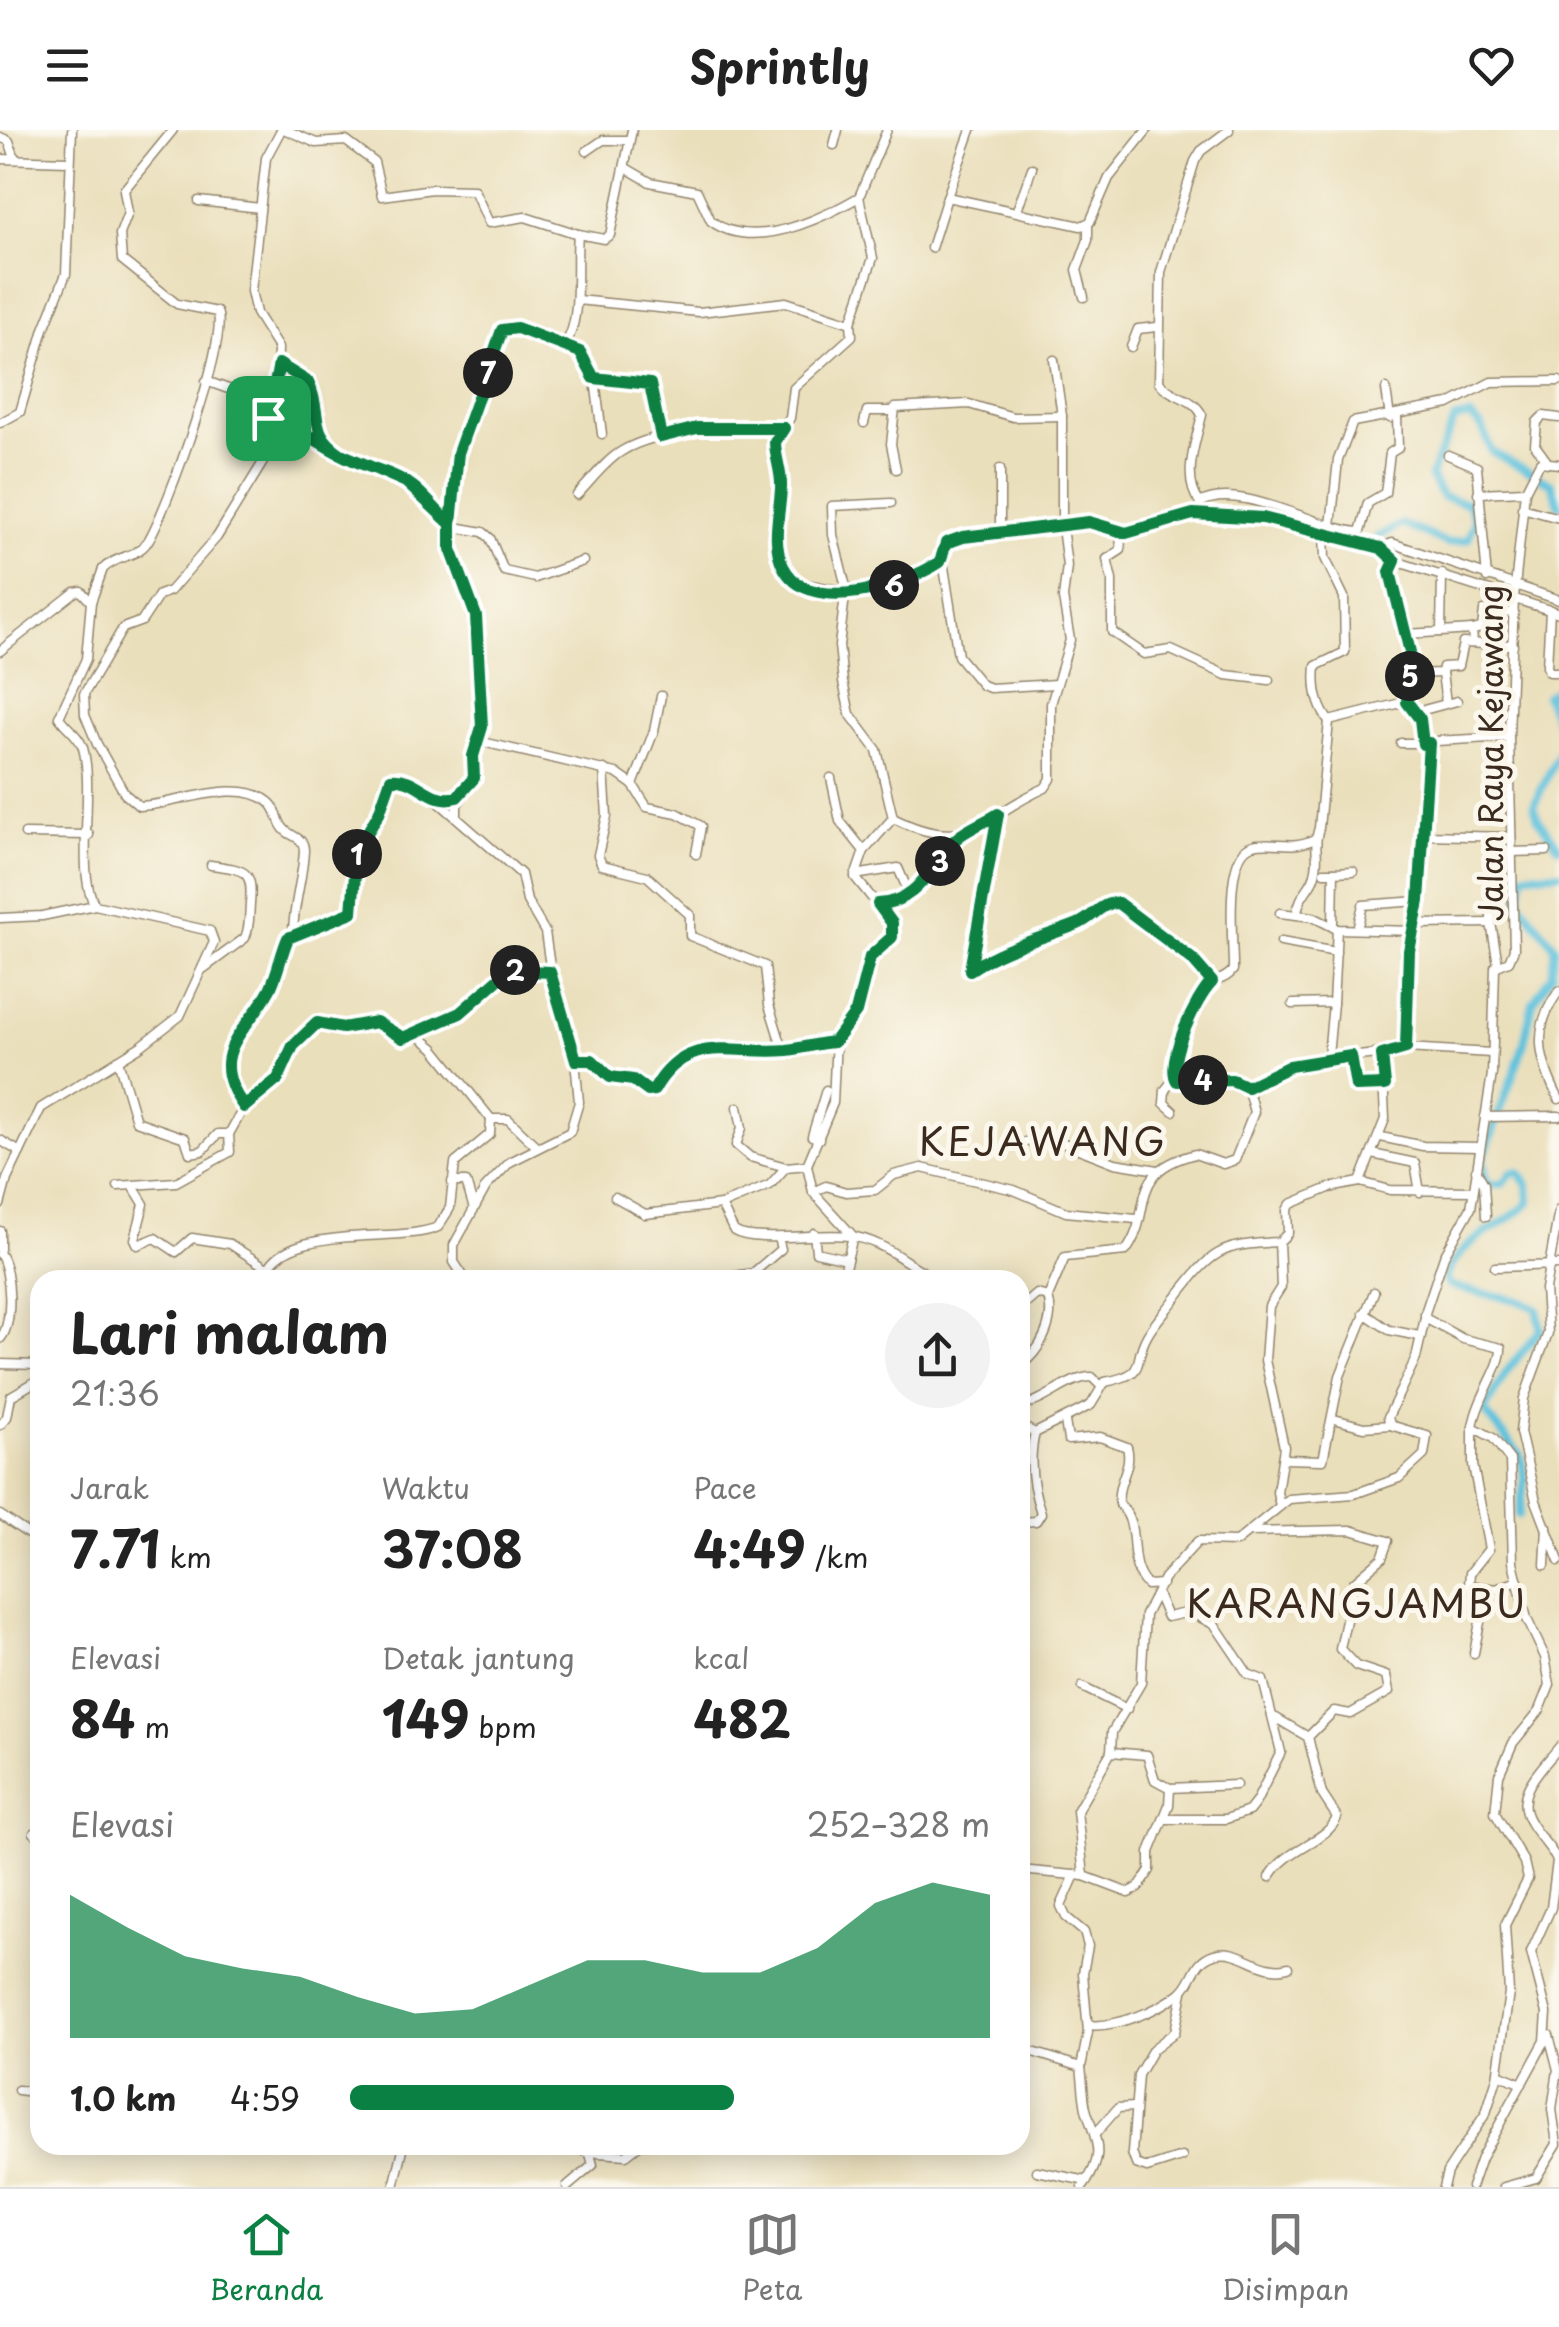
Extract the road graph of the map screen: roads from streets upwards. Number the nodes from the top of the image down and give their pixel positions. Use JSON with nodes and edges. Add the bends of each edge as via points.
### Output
{"nodes":[{"id":1,"x":18,"y":130,"type":"edge"},
{"id":2,"x":72,"y":130,"type":"edge"},
{"id":3,"x":173,"y":130,"type":"edge"},
{"id":4,"x":283,"y":130,"type":"edge"},
{"id":5,"x":632,"y":130,"type":"edge"},
{"id":6,"x":838,"y":130,"type":"edge"},
{"id":7,"x":887,"y":130,"type":"edge"},
{"id":8,"x":971,"y":130,"type":"edge"},
{"id":9,"x":1146,"y":130,"type":"edge"},
{"id":10,"x":1229,"y":130,"type":"edge"},
{"id":11,"x":4,"y":139,"type":"edge"},
{"id":12,"x":628,"y":140,"type":"junction"},
{"id":13,"x":834,"y":145,"type":"dead end"},
{"id":14,"x":587,"y":152,"type":"dead end"},
{"id":15,"x":15,"y":158,"type":"junction"},
{"id":16,"x":0,"y":159,"type":"edge"},
{"id":17,"x":69,"y":161,"type":"junction"},
{"id":18,"x":626,"y":168,"type":"junction"},
{"id":19,"x":1032,"y":168,"type":"dead end"},
{"id":20,"x":947,"y":196,"type":"junction"},
{"id":21,"x":859,"y":197,"type":"junction"},
{"id":22,"x":199,"y":201,"type":"dead end"},
{"id":23,"x":260,"y":208,"type":"junction"},
{"id":24,"x":1017,"y":210,"type":"junction"},
{"id":25,"x":1088,"y":224,"type":"junction"},
{"id":26,"x":578,"y":234,"type":"junction"},
{"id":27,"x":931,"y":248,"type":"dead end"},
{"id":28,"x":1084,"y":296,"type":"dead end"},
{"id":29,"x":577,"y":300,"type":"junction"},
{"id":30,"x":851,"y":324,"type":"junction"},
{"id":31,"x":1158,"y":327,"type":"junction"},
{"id":32,"x":564,"y":344,"type":"junction"},
{"id":33,"x":1131,"y":347,"type":"dead end"},
{"id":34,"x":1054,"y":360,"type":"dead end"},
{"id":35,"x":279,"y":364,"type":"junction"},
{"id":36,"x":594,"y":378,"type":"junction"},
{"id":37,"x":206,"y":381,"type":"junction"},
{"id":38,"x":1559,"y":381,"type":"edge"},
{"id":39,"x":1386,"y":389,"type":"dead end"},
{"id":40,"x":270,"y":404,"type":"junction"},
{"id":41,"x":892,"y":410,"type":"junction"},
{"id":42,"x":1062,"y":416,"type":"junction"},
{"id":43,"x":1391,"y":416,"type":"junction"},
{"id":44,"x":268,"y":418,"type":"junction"},
{"id":45,"x":1559,"y":418,"type":"edge"},
{"id":46,"x":0,"y":423,"type":"edge"},
{"id":47,"x":864,"y":424,"type":"dead end"},
{"id":48,"x":784,"y":428,"type":"junction"},
{"id":49,"x":602,"y":434,"type":"dead end"},
{"id":50,"x":661,"y":437,"type":"junction"},
{"id":51,"x":321,"y":438,"type":"junction"},
{"id":52,"x":1448,"y":455,"type":"dead end"},
{"id":53,"x":1541,"y":463,"type":"junction"},
{"id":54,"x":1559,"y":464,"type":"edge"},
{"id":55,"x":896,"y":469,"type":"dead end"},
{"id":56,"x":1000,"y":469,"type":"dead end"},
{"id":57,"x":1526,"y":491,"type":"junction"},
{"id":58,"x":1478,"y":493,"type":"junction"},
{"id":59,"x":577,"y":495,"type":"dead end"},
{"id":60,"x":1204,"y":501,"type":"junction"},
{"id":61,"x":891,"y":504,"type":"dead end"},
{"id":62,"x":1522,"y":508,"type":"junction"},
{"id":63,"x":1264,"y":510,"type":"junction"},
{"id":64,"x":1193,"y":514,"type":"junction"},
{"id":65,"x":1559,"y":518,"type":"edge"},
{"id":66,"x":451,"y":524,"type":"junction"},
{"id":67,"x":1062,"y":526,"type":"junction"},
{"id":68,"x":1326,"y":529,"type":"junction"},
{"id":69,"x":1000,"y":532,"type":"junction"},
{"id":70,"x":1120,"y":533,"type":"junction"},
{"id":71,"x":1363,"y":540,"type":"junction"},
{"id":72,"x":1381,"y":548,"type":"junction"},
{"id":73,"x":582,"y":561,"type":"dead end"},
{"id":74,"x":1395,"y":561,"type":"junction"},
{"id":75,"x":940,"y":562,"type":"junction"},
{"id":76,"x":1442,"y":574,"type":"junction"},
{"id":77,"x":1488,"y":578,"type":"junction"},
{"id":78,"x":1515,"y":586,"type":"junction"},
{"id":79,"x":845,"y":594,"type":"junction"},
{"id":80,"x":1514,"y":598,"type":"junction"},
{"id":81,"x":1559,"y":600,"type":"edge"},
{"id":82,"x":91,"y":602,"type":"junction"},
{"id":83,"x":1514,"y":612,"type":"junction"},
{"id":84,"x":1554,"y":612,"type":"edge"},
{"id":85,"x":1472,"y":630,"type":"junction"},
{"id":86,"x":1441,"y":632,"type":"junction"},
{"id":87,"x":1406,"y":634,"type":"junction"},
{"id":88,"x":1472,"y":643,"type":"junction"},
{"id":89,"x":1513,"y":645,"type":"junction"},
{"id":90,"x":0,"y":651,"type":"edge"},
{"id":91,"x":1559,"y":672,"type":"edge"},
{"id":92,"x":1410,"y":674,"type":"junction"},
{"id":93,"x":1442,"y":674,"type":"junction"},
{"id":94,"x":1269,"y":680,"type":"dead end"},
{"id":95,"x":1056,"y":684,"type":"junction"},
{"id":96,"x":661,"y":696,"type":"dead end"},
{"id":97,"x":1457,"y":700,"type":"dead end"},
{"id":98,"x":1396,"y":704,"type":"dead end"},
{"id":99,"x":1446,"y":704,"type":"junction"},
{"id":100,"x":1416,"y":712,"type":"junction"},
{"id":101,"x":1329,"y":720,"type":"junction"},
{"id":102,"x":93,"y":735,"type":"junction"},
{"id":103,"x":1509,"y":737,"type":"junction"},
{"id":104,"x":80,"y":740,"type":"junction"},
{"id":105,"x":478,"y":741,"type":"junction"},
{"id":106,"x":1402,"y":743,"type":"dead end"},
{"id":107,"x":1426,"y":744,"type":"junction"},
{"id":108,"x":604,"y":769,"type":"junction"},
{"id":109,"x":831,"y":778,"type":"dead end"},
{"id":110,"x":633,"y":786,"type":"junction"},
{"id":111,"x":466,"y":790,"type":"junction"},
{"id":112,"x":435,"y":799,"type":"junction"},
{"id":113,"x":998,"y":814,"type":"junction"},
{"id":114,"x":457,"y":815,"type":"junction"},
{"id":115,"x":893,"y":818,"type":"junction"},
{"id":116,"x":24,"y":834,"type":"dead end"},
{"id":117,"x":89,"y":835,"type":"junction"},
{"id":118,"x":1424,"y":835,"type":"junction"},
{"id":119,"x":958,"y":836,"type":"junction"},
{"id":120,"x":1511,"y":837,"type":"junction"},
{"id":121,"x":1314,"y":848,"type":"junction"},
{"id":122,"x":864,"y":850,"type":"junction"},
{"id":123,"x":1547,"y":851,"type":"dead end"},
{"id":124,"x":696,"y":854,"type":"dead end"},
{"id":125,"x":1511,"y":854,"type":"junction"},
{"id":126,"x":212,"y":866,"type":"dead end"},
{"id":127,"x":1353,"y":871,"type":"dead end"},
{"id":128,"x":855,"y":875,"type":"junction"},
{"id":129,"x":909,"y":893,"type":"junction"},
{"id":130,"x":1419,"y":901,"type":"junction"},
{"id":131,"x":878,"y":904,"type":"junction"},
{"id":132,"x":95,"y":905,"type":"junction"},
{"id":133,"x":1280,"y":913,"type":"dead end"},
{"id":134,"x":1297,"y":914,"type":"junction"},
{"id":135,"x":0,"y":918,"type":"edge"},
{"id":136,"x":1491,"y":923,"type":"junction"},
{"id":137,"x":1335,"y":927,"type":"junction"},
{"id":138,"x":1357,"y":928,"type":"junction"},
{"id":139,"x":1415,"y":928,"type":"junction"},
{"id":140,"x":293,"y":934,"type":"junction"},
{"id":141,"x":1280,"y":942,"type":"dead end"},
{"id":142,"x":1336,"y":952,"type":"junction"},
{"id":143,"x":1498,"y":964,"type":"junction"},
{"id":144,"x":199,"y":971,"type":"junction"},
{"id":145,"x":550,"y":972,"type":"junction"},
{"id":146,"x":1212,"y":982,"type":"junction"},
{"id":147,"x":1559,"y":991,"type":"edge"},
{"id":148,"x":1332,"y":1003,"type":"junction"},
{"id":149,"x":1293,"y":1004,"type":"dead end"},
{"id":150,"x":414,"y":1032,"type":"junction"},
{"id":151,"x":834,"y":1042,"type":"junction"},
{"id":152,"x":1406,"y":1048,"type":"junction"},
{"id":153,"x":784,"y":1050,"type":"junction"},
{"id":154,"x":1491,"y":1052,"type":"junction"},
{"id":155,"x":1384,"y":1053,"type":"junction"},
{"id":156,"x":1328,"y":1056,"type":"junction"},
{"id":157,"x":1351,"y":1056,"type":"junction"},
{"id":158,"x":118,"y":1060,"type":"junction"},
{"id":159,"x":576,"y":1060,"type":"junction"},
{"id":160,"x":1175,"y":1078,"type":"junction"},
{"id":161,"x":1385,"y":1085,"type":"junction"},
{"id":162,"x":1247,"y":1087,"type":"junction"},
{"id":163,"x":826,"y":1090,"type":"dead end"},
{"id":164,"x":1559,"y":1099,"type":"edge"},
{"id":165,"x":244,"y":1107,"type":"junction"},
{"id":166,"x":738,"y":1107,"type":"dead end"},
{"id":167,"x":1173,"y":1112,"type":"dead end"},
{"id":168,"x":1559,"y":1116,"type":"edge"},
{"id":169,"x":1493,"y":1117,"type":"junction"},
{"id":170,"x":492,"y":1120,"type":"junction"},
{"id":171,"x":229,"y":1134,"type":"junction"},
{"id":172,"x":1380,"y":1137,"type":"junction"},
{"id":173,"x":818,"y":1139,"type":"junction"},
{"id":174,"x":0,"y":1140,"type":"edge"},
{"id":175,"x":1025,"y":1142,"type":"dead end"},
{"id":176,"x":537,"y":1146,"type":"junction"},
{"id":177,"x":1480,"y":1146,"type":"junction"},
{"id":178,"x":20,"y":1152,"type":"junction"},
{"id":179,"x":1372,"y":1154,"type":"junction"},
{"id":180,"x":806,"y":1165,"type":"junction"},
{"id":181,"x":786,"y":1166,"type":"junction"},
{"id":182,"x":1158,"y":1170,"type":"junction"},
{"id":183,"x":1476,"y":1170,"type":"junction"},
{"id":184,"x":452,"y":1182,"type":"junction"},
{"id":185,"x":1360,"y":1182,"type":"junction"},
{"id":186,"x":118,"y":1186,"type":"dead end"},
{"id":187,"x":133,"y":1186,"type":"junction"},
{"id":188,"x":1474,"y":1191,"type":"junction"},
{"id":189,"x":813,"y":1192,"type":"junction"},
{"id":190,"x":1420,"y":1192,"type":"junction"},
{"id":191,"x":614,"y":1197,"type":"dead end"},
{"id":192,"x":0,"y":1204,"type":"edge"},
{"id":193,"x":722,"y":1204,"type":"junction"},
{"id":194,"x":474,"y":1209,"type":"junction"},
{"id":195,"x":1559,"y":1210,"type":"edge"},
{"id":196,"x":1486,"y":1216,"type":"dead end"},
{"id":197,"x":1136,"y":1219,"type":"junction"},
{"id":198,"x":0,"y":1231,"type":"edge"},
{"id":199,"x":814,"y":1233,"type":"junction"},
{"id":200,"x":852,"y":1236,"type":"junction"},
{"id":201,"x":778,"y":1238,"type":"junction"},
{"id":202,"x":1278,"y":1242,"type":"junction"},
{"id":203,"x":0,"y":1252,"type":"edge"},
{"id":204,"x":847,"y":1259,"type":"junction"},
{"id":205,"x":1554,"y":1264,"type":"edge"},
{"id":206,"x":1495,"y":1267,"type":"dead end"},
{"id":207,"x":268,"y":1268,"type":"joint"},
{"id":208,"x":460,"y":1270,"type":"edge"},
{"id":209,"x":754,"y":1270,"type":"edge"},
{"id":210,"x":844,"y":1270,"type":"edge"},
{"id":211,"x":922,"y":1270,"type":"edge"},
{"id":212,"x":1374,"y":1292,"type":"dead end"},
{"id":213,"x":1048,"y":1296,"type":"junction"},
{"id":214,"x":1030,"y":1300,"type":"edge"},
{"id":215,"x":1364,"y":1312,"type":"junction"},
{"id":216,"x":1426,"y":1318,"type":"junction"},
{"id":217,"x":1418,"y":1336,"type":"junction"},
{"id":218,"x":0,"y":1338,"type":"edge"},
{"id":219,"x":1030,"y":1355,"type":"edge"},
{"id":220,"x":0,"y":1364,"type":"edge"},
{"id":221,"x":30,"y":1365,"type":"edge"},
{"id":222,"x":30,"y":1385,"type":"edge"},
{"id":223,"x":1101,"y":1386,"type":"junction"},
{"id":224,"x":1030,"y":1404,"type":"edge"},
{"id":225,"x":1334,"y":1419,"type":"junction"},
{"id":226,"x":1065,"y":1421,"type":"junction"},
{"id":227,"x":0,"y":1424,"type":"edge"},
{"id":228,"x":1390,"y":1425,"type":"junction"},
{"id":229,"x":1473,"y":1427,"type":"junction"},
{"id":230,"x":1030,"y":1430,"type":"edge"},
{"id":231,"x":1036,"y":1433,"type":"junction"},
{"id":232,"x":1284,"y":1459,"type":"junction"},
{"id":233,"x":1280,"y":1506,"type":"junction"},
{"id":234,"x":0,"y":1516,"type":"edge"},
{"id":235,"x":1030,"y":1521,"type":"edge"},
{"id":236,"x":1547,"y":1527,"type":"junction"},
{"id":237,"x":1250,"y":1532,"type":"junction"},
{"id":238,"x":30,"y":1536,"type":"edge"},
{"id":239,"x":1559,"y":1562,"type":"edge"},
{"id":240,"x":1544,"y":1564,"type":"dead end"},
{"id":241,"x":1518,"y":1581,"type":"junction"},
{"id":242,"x":1162,"y":1584,"type":"junction"},
{"id":243,"x":1472,"y":1588,"type":"junction"},
{"id":244,"x":1158,"y":1596,"type":"junction"},
{"id":245,"x":1474,"y":1653,"type":"dead end"},
{"id":246,"x":1082,"y":1687,"type":"dead end"},
{"id":247,"x":1127,"y":1709,"type":"junction"},
{"id":248,"x":1276,"y":1718,"type":"junction"},
{"id":249,"x":1308,"y":1737,"type":"junction"},
{"id":250,"x":1559,"y":1747,"type":"edge"},
{"id":251,"x":1111,"y":1752,"type":"junction"},
{"id":252,"x":1236,"y":1785,"type":"dead end"},
{"id":253,"x":1170,"y":1788,"type":"junction"},
{"id":254,"x":1165,"y":1819,"type":"junction"},
{"id":255,"x":1030,"y":1871,"type":"edge"},
{"id":256,"x":1079,"y":1876,"type":"junction"},
{"id":257,"x":1270,"y":1876,"type":"dead end"},
{"id":258,"x":1288,"y":1967,"type":"dead end"},
{"id":259,"x":1183,"y":1992,"type":"junction"},
{"id":260,"x":1088,"y":2026,"type":"junction"},
{"id":261,"x":1548,"y":2030,"type":"junction"},
{"id":262,"x":1030,"y":2051,"type":"edge"},
{"id":263,"x":1080,"y":2067,"type":"junction"},
{"id":264,"x":1501,"y":2076,"type":"junction"},
{"id":265,"x":1518,"y":2082,"type":"junction"},
{"id":266,"x":18,"y":2090,"type":"dead end"},
{"id":267,"x":30,"y":2092,"type":"edge"},
{"id":268,"x":1134,"y":2107,"type":"junction"},
{"id":269,"x":1097,"y":2132,"type":"junction"},
{"id":270,"x":402,"y":2155,"type":"edge"},
{"id":271,"x":588,"y":2155,"type":"edge"},
{"id":272,"x":1182,"y":2157,"type":"dead end"},
{"id":273,"x":1037,"y":2170,"type":"dead end"},
{"id":274,"x":1085,"y":2184,"type":"edge"},
{"id":275,"x":394,"y":2187,"type":"edge"},
{"id":276,"x":567,"y":2187,"type":"edge"},
{"id":277,"x":1443,"y":2187,"type":"edge"},
{"id":278,"x":1471,"y":2187,"type":"edge"},
{"id":279,"x":1504,"y":2187,"type":"edge"}],
"edges":[{"from":1,"to":11,"type":"street"},
{"from":2,"to":17,"type":"street"},
{"from":3,"to":37,"type":"street","via":[[124,190],[128,213],[120,250],[127,266],[177,304],[217,312],[221,323]]},
{"from":4,"to":23,"type":"street","via":[[266,158]]},
{"from":4,"to":26,"type":"street","via":[[316,143],[346,141],[374,162],[382,196],[474,190],[489,223],[525,218]]},
{"from":5,"to":12,"type":"street"},
{"from":6,"to":13,"type":"street"},
{"from":7,"to":21,"type":"street"},
{"from":8,"to":20,"type":"street"},
{"from":9,"to":25,"type":"street","via":[[1109,178]]},
{"from":10,"to":31,"type":"street","via":[[1200,151],[1190,172],[1164,257]]},
{"from":11,"to":15,"type":"street"},
{"from":12,"to":14,"type":"street","via":[[603,140]]},
{"from":12,"to":18,"type":"street"},
{"from":15,"to":16,"type":"street"},
{"from":15,"to":17,"type":"street"},
{"from":17,"to":46,"type":"street","via":[[66,274],[20,412]]},
{"from":18,"to":21,"type":"street","via":[[650,182],[698,191],[711,222],[742,231],[764,233],[824,217]]},
{"from":18,"to":26,"type":"street","via":[[608,237]]},
{"from":19,"to":24,"type":"street"},
{"from":20,"to":24,"type":"street"},
{"from":20,"to":27,"type":"street"},
{"from":21,"to":30,"type":"street","via":[[873,258]]},
{"from":22,"to":23,"type":"street"},
{"from":23,"to":35,"type":"street","via":[[251,301],[274,340]]},
{"from":24,"to":25,"type":"street"},
{"from":25,"to":28,"type":"street","via":[[1077,270]]},
{"from":26,"to":29,"type":"street"},
{"from":29,"to":30,"type":"street","via":[[698,312],[786,302]]},
{"from":29,"to":32,"type":"street"},
{"from":30,"to":48,"type":"street","via":[[849,340],[794,388]]},
{"from":31,"to":33,"type":"street","via":[[1138,329]]},
{"from":31,"to":60,"type":"street","via":[[1159,382],[1202,415],[1190,476]]},
{"from":32,"to":36,"type":"street","via":[[582,354]]},
{"from":32,"to":66,"type":"street","via":[[517,328],[502,330],[458,453]]},
{"from":34,"to":42,"type":"street"},
{"from":35,"to":40,"type":"street"},
{"from":35,"to":51,"type":"street","via":[[308,382]]},
{"from":36,"to":49,"type":"street"},
{"from":36,"to":50,"type":"street","via":[[650,384]]},
{"from":37,"to":40,"type":"street"},
{"from":37,"to":82,"type":"street","via":[[197,422],[150,538],[107,564]]},
{"from":38,"to":43,"type":"street","via":[[1490,382],[1449,404]]},
{"from":39,"to":43,"type":"street"},
{"from":40,"to":44,"type":"street"},
{"from":41,"to":42,"type":"street","via":[[969,404],[1013,417]]},
{"from":41,"to":47,"type":"street","via":[[867,411]]},
{"from":41,"to":55,"type":"street"},
{"from":42,"to":67,"type":"street"},
{"from":43,"to":68,"type":"street","via":[[1353,422],[1346,432]]},
{"from":43,"to":71,"type":"street","via":[[1398,449],[1390,453],[1385,493],[1368,503]]},
{"from":44,"to":51,"type":"street"},
{"from":44,"to":102,"type":"street","via":[[268,459],[233,515],[142,621],[123,628],[86,689]]},
{"from":45,"to":53,"type":"street","via":[[1537,422],[1534,445]]},
{"from":48,"to":50,"type":"street","via":[[697,428]]},
{"from":48,"to":79,"type":"street","via":[[775,451],[782,565],[800,582]]},
{"from":50,"to":59,"type":"street","via":[[624,450]]},
{"from":51,"to":66,"type":"street","via":[[341,454],[406,482]]},
{"from":52,"to":58,"type":"street","via":[[1476,464]]},
{"from":53,"to":54,"type":"street"},
{"from":53,"to":57,"type":"street","name":"Jalan Raya Kejawang"},
{"from":56,"to":69,"type":"street"},
{"from":57,"to":58,"type":"street"},
{"from":57,"to":62,"type":"street","name":"Jalan Raya Kejawang"},
{"from":58,"to":77,"type":"street"},
{"from":60,"to":63,"type":"street"},
{"from":60,"to":64,"type":"street"},
{"from":61,"to":79,"type":"street","via":[[832,506]]},
{"from":62,"to":65,"type":"street"},
{"from":62,"to":78,"type":"street","name":"Jalan Raya Kejawang"},
{"from":63,"to":64,"type":"street"},
{"from":63,"to":68,"type":"street"},
{"from":63,"to":68,"type":"street"},
{"from":64,"to":70,"type":"street"},
{"from":66,"to":73,"type":"street","via":[[483,532],[500,567],[514,575],[536,578]]},
{"from":66,"to":105,"type":"street","via":[[451,549],[476,616]]},
{"from":67,"to":69,"type":"street"},
{"from":67,"to":70,"type":"street","via":[[1089,522]]},
{"from":67,"to":95,"type":"street","via":[[1070,640]]},
{"from":68,"to":71,"type":"street"},
{"from":68,"to":101,"type":"street","via":[[1325,558],[1344,597],[1345,653],[1315,670]]},
{"from":69,"to":75,"type":"street","via":[[946,543]]},
{"from":70,"to":94,"type":"street","via":[[1121,550],[1106,559],[1112,632],[1144,654],[1172,650],[1226,674]]},
{"from":71,"to":72,"type":"street"},
{"from":72,"to":74,"type":"street"},
{"from":72,"to":77,"type":"street","via":[[1392,542]]},
{"from":74,"to":76,"type":"street"},
{"from":74,"to":87,"type":"street","via":[[1390,572]]},
{"from":75,"to":79,"type":"street","via":[[874,592]]},
{"from":75,"to":95,"type":"street","via":[[955,648],[968,671],[990,688]]},
{"from":76,"to":80,"type":"street"},
{"from":76,"to":86,"type":"street"},
{"from":77,"to":78,"type":"street"},
{"from":78,"to":80,"type":"street","name":"Jalan Raya Kejawang"},
{"from":78,"to":81,"type":"street"},
{"from":79,"to":115,"type":"street","via":[[843,682],[850,714],[877,750]]},
{"from":80,"to":83,"type":"street","name":"Jalan Raya Kejawang"},
{"from":80,"to":84,"type":"street"},
{"from":82,"to":90,"type":"street","via":[[75,592]]},
{"from":82,"to":104,"type":"street","via":[[86,659],[59,717]]},
{"from":83,"to":85,"type":"street","via":[[1484,612],[1482,628]]},
{"from":83,"to":89,"type":"street","name":"Jalan Raya Kejawang"},
{"from":84,"to":91,"type":"street","via":[[1547,666]]},
{"from":85,"to":86,"type":"street"},
{"from":85,"to":88,"type":"street"},
{"from":86,"to":87,"type":"street"},
{"from":87,"to":92,"type":"street"},
{"from":88,"to":89,"type":"street"},
{"from":88,"to":93,"type":"street","via":[[1461,644],[1459,665]]},
{"from":89,"to":103,"type":"street","name":"Jalan Raya Kejawang"},
{"from":92,"to":93,"type":"street"},
{"from":92,"to":100,"type":"street","via":[[1407,702]]},
{"from":93,"to":99,"type":"street"},
{"from":95,"to":113,"type":"street","via":[[1048,785]]},
{"from":96,"to":110,"type":"street"},
{"from":97,"to":99,"type":"street"},
{"from":98,"to":101,"type":"street"},
{"from":99,"to":100,"type":"street"},
{"from":100,"to":107,"type":"street"},
{"from":101,"to":121,"type":"street"},
{"from":102,"to":104,"type":"street"},
{"from":102,"to":140,"type":"street","via":[[139,806],[199,794],[254,795],[272,804],[283,828],[304,848]]},
{"from":103,"to":107,"type":"street"},
{"from":103,"to":120,"type":"street","name":"Jalan Raya Kejawang"},
{"from":104,"to":117,"type":"street"},
{"from":105,"to":108,"type":"street"},
{"from":105,"to":111,"type":"street"},
{"from":106,"to":107,"type":"street"},
{"from":107,"to":118,"type":"street"},
{"from":108,"to":110,"type":"street"},
{"from":108,"to":153,"type":"street","via":[[607,816],[600,861],[647,876],[672,896],[690,915],[690,936],[765,966]]},
{"from":109,"to":122,"type":"street","via":[[840,821]]},
{"from":110,"to":124,"type":"street","via":[[647,807],[701,826]]},
{"from":111,"to":112,"type":"street"},
{"from":111,"to":114,"type":"street"},
{"from":112,"to":114,"type":"street"},
{"from":112,"to":140,"type":"street","via":[[410,782],[391,779],[357,850],[352,912]]},
{"from":113,"to":119,"type":"street"},
{"from":113,"to":146,"type":"street","via":[[970,970],[1016,943],[1082,923],[1114,902],[1192,959]]},
{"from":114,"to":145,"type":"street","via":[[475,838],[517,867],[545,932]]},
{"from":115,"to":119,"type":"street"},
{"from":115,"to":122,"type":"street"},
{"from":116,"to":117,"type":"street"},
{"from":117,"to":132,"type":"street","via":[[88,882]]},
{"from":118,"to":120,"type":"street"},
{"from":118,"to":130,"type":"street"},
{"from":119,"to":129,"type":"street"},
{"from":120,"to":125,"type":"street","name":"Jalan Raya Kejawang"},
{"from":121,"to":134,"type":"street","via":[[1316,872],[1299,896]]},
{"from":121,"to":146,"type":"street","via":[[1246,849],[1232,892],[1233,970]]},
{"from":122,"to":128,"type":"street"},
{"from":123,"to":125,"type":"street"},
{"from":125,"to":136,"type":"street","via":[[1491,862]]},
{"from":125,"to":143,"type":"street","name":"Jalan Raya Kejawang","via":[[1514,949],[1509,961]]},
{"from":126,"to":144,"type":"street","via":[[240,872],[254,889],[245,938]]},
{"from":127,"to":137,"type":"street","via":[[1329,872]]},
{"from":128,"to":129,"type":"street","via":[[898,868]]},
{"from":128,"to":131,"type":"street"},
{"from":129,"to":131,"type":"street","via":[[896,903]]},
{"from":130,"to":138,"type":"street","via":[[1362,905]]},
{"from":130,"to":139,"type":"street"},
{"from":131,"to":151,"type":"street","via":[[892,923],[892,937],[870,957],[856,1012]]},
{"from":132,"to":135,"type":"street"},
{"from":132,"to":144,"type":"street","via":[[210,931],[214,942]]},
{"from":133,"to":134,"type":"street"},
{"from":134,"to":137,"type":"street"},
{"from":136,"to":139,"type":"street"},
{"from":136,"to":143,"type":"street"},
{"from":137,"to":138,"type":"street"},
{"from":137,"to":142,"type":"street"},
{"from":138,"to":139,"type":"street"},
{"from":139,"to":152,"type":"street"},
{"from":140,"to":165,"type":"street","via":[[271,987],[233,1040],[228,1074]]},
{"from":141,"to":142,"type":"street"},
{"from":142,"to":148,"type":"street"},
{"from":143,"to":154,"type":"street","name":"Jalan Raya Kejawang"},
{"from":144,"to":158,"type":"street","via":[[180,1016]]},
{"from":145,"to":150,"type":"street","via":[[504,971],[460,1013]]},
{"from":145,"to":159,"type":"street"},
{"from":146,"to":160,"type":"street","via":[[1195,1004],[1173,1065]]},
{"from":147,"to":164,"type":"street","via":[[1538,1042]]},
{"from":148,"to":149,"type":"street"},
{"from":148,"to":156,"type":"street"},
{"from":150,"to":165,"type":"street","via":[[403,1038],[376,1022],[343,1028],[317,1023],[293,1046],[278,1079]]},
{"from":150,"to":170,"type":"street"},
{"from":151,"to":153,"type":"street"},
{"from":151,"to":173,"type":"street","via":[[833,1102]]},
{"from":152,"to":154,"type":"street"},
{"from":152,"to":155,"type":"street"},
{"from":153,"to":159,"type":"street","via":[[695,1053],[667,1068],[650,1091],[610,1077],[592,1060]]},
{"from":154,"to":169,"type":"street","name":"Jalan Raya Kejawang"},
{"from":155,"to":157,"type":"street"},
{"from":155,"to":161,"type":"street"},
{"from":156,"to":157,"type":"street"},
{"from":156,"to":162,"type":"street"},
{"from":157,"to":161,"type":"street","via":[[1356,1086]]},
{"from":158,"to":171,"type":"street","via":[[136,1120],[185,1138],[190,1153]]},
{"from":158,"to":178,"type":"street","via":[[45,1104]]},
{"from":159,"to":176,"type":"street","via":[[579,1102],[570,1132]]},
{"from":160,"to":162,"type":"street","via":[[1232,1080]]},
{"from":160,"to":167,"type":"street","via":[[1164,1094]]},
{"from":161,"to":172,"type":"street"},
{"from":162,"to":182,"type":"street","via":[[1254,1112],[1235,1160],[1223,1164],[1195,1154]]},
{"from":163,"to":173,"type":"street","via":[[811,1126]]},
{"from":165,"to":171,"type":"street"},
{"from":166,"to":181,"type":"street","via":[[742,1128],[736,1145],[750,1157]]},
{"from":168,"to":169,"type":"street"},
{"from":169,"to":177,"type":"street","name":"Jalan Raya Kejawang"},
{"from":170,"to":176,"type":"street","via":[[508,1119]]},
{"from":170,"to":184,"type":"street","via":[[490,1134],[455,1163]]},
{"from":171,"to":187,"type":"street","via":[[230,1152],[196,1174]]},
{"from":172,"to":177,"type":"street","via":[[1423,1146]]},
{"from":172,"to":179,"type":"street"},
{"from":173,"to":180,"type":"street"},
{"from":174,"to":178,"type":"street"},
{"from":175,"to":182,"type":"street","via":[[1048,1137],[1115,1163]]},
{"from":176,"to":194,"type":"street","via":[[495,1175]]},
{"from":177,"to":183,"type":"street","name":"Jalan Raya Kejawang"},
{"from":178,"to":192,"type":"street"},
{"from":179,"to":185,"type":"street"},
{"from":179,"to":190,"type":"street","via":[[1415,1163]]},
{"from":180,"to":181,"type":"street"},
{"from":180,"to":189,"type":"street"},
{"from":181,"to":193,"type":"street","via":[[770,1185]]},
{"from":182,"to":197,"type":"street"},
{"from":183,"to":188,"type":"street","name":"Jalan Raya Kejawang"},
{"from":183,"to":196,"type":"street"},
{"from":184,"to":194,"type":"street","via":[[466,1182]]},
{"from":184,"to":207,"type":"street","via":[[450,1208],[433,1230],[332,1238],[279,1256]]},
{"from":185,"to":190,"type":"street"},
{"from":185,"to":202,"type":"street","via":[[1291,1204],[1288,1233]]},
{"from":186,"to":187,"type":"street"},
{"from":187,"to":207,"type":"street","via":[[144,1204],[136,1244],[155,1238],[176,1252],[192,1238],[221,1240]]},
{"from":188,"to":190,"type":"street"},
{"from":188,"to":216,"type":"street","name":"Jalan Raya Kejawang","via":[[1444,1256]]},
{"from":189,"to":197,"type":"street","via":[[826,1186],[876,1190],[894,1174],[922,1168],[1014,1190],[1066,1212]]},
{"from":189,"to":200,"type":"street"},
{"from":191,"to":193,"type":"street","via":[[645,1214]]},
{"from":193,"to":201,"type":"street","via":[[741,1236]]},
{"from":194,"to":208,"type":"street","via":[[452,1255]]},
{"from":195,"to":205,"type":"street"},
{"from":197,"to":213,"type":"street","via":[[1126,1251],[1062,1258]]},
{"from":198,"to":203,"type":"street"},
{"from":199,"to":200,"type":"street"},
{"from":199,"to":201,"type":"street"},
{"from":199,"to":204,"type":"street","via":[[816,1252]]},
{"from":200,"to":204,"type":"street"},
{"from":200,"to":211,"type":"street","via":[[876,1242]]},
{"from":201,"to":209,"type":"street","via":[[781,1249]]},
{"from":202,"to":223,"type":"street","via":[[1202,1261],[1149,1332],[1138,1368]]},
{"from":202,"to":232,"type":"street","via":[[1281,1287],[1269,1306],[1265,1360]]},
{"from":203,"to":218,"type":"street","via":[[8,1302]]},
{"from":204,"to":210,"type":"street"},
{"from":205,"to":206,"type":"street"},
{"from":205,"to":236,"type":"street","via":[[1545,1288],[1548,1333],[1524,1398],[1520,1432]]},
{"from":212,"to":215,"type":"street"},
{"from":213,"to":214,"type":"street"},
{"from":213,"to":219,"type":"street","via":[[1042,1341]]},
{"from":215,"to":217,"type":"street","via":[[1389,1330]]},
{"from":215,"to":225,"type":"street","via":[[1340,1376]]},
{"from":216,"to":217,"type":"street","name":"Jalan Raya Kejawang"},
{"from":216,"to":229,"type":"street","via":[[1464,1339],[1501,1348]]},
{"from":217,"to":228,"type":"street","name":"Jalan Raya Kejawang","via":[[1416,1358],[1389,1408]]},
{"from":220,"to":221,"type":"street"},
{"from":222,"to":227,"type":"street","via":[[11,1396]]},
{"from":223,"to":224,"type":"street","via":[[1082,1377]]},
{"from":223,"to":226,"type":"street","via":[[1091,1404]]},
{"from":225,"to":228,"type":"street"},
{"from":225,"to":232,"type":"street","via":[[1323,1460]]},
{"from":226,"to":231,"type":"street"},
{"from":226,"to":242,"type":"street","via":[[1068,1440],[1100,1438],[1127,1447],[1118,1504],[1130,1516],[1142,1580]]},
{"from":228,"to":233,"type":"street","via":[[1428,1438],[1424,1455],[1406,1474],[1365,1492],[1298,1496]]},
{"from":229,"to":241,"type":"street","via":[[1493,1438],[1510,1460]]},
{"from":229,"to":243,"type":"street","via":[[1489,1549],[1468,1577]]},
{"from":230,"to":231,"type":"street"},
{"from":231,"to":235,"type":"street","via":[[1031,1454],[1041,1513]]},
{"from":232,"to":233,"type":"street"},
{"from":233,"to":237,"type":"street"},
{"from":234,"to":238,"type":"street"},
{"from":236,"to":239,"type":"street"},
{"from":236,"to":240,"type":"street"},
{"from":237,"to":242,"type":"street","via":[[1227,1544],[1198,1541]]},
{"from":237,"to":249,"type":"street","via":[[1351,1530],[1388,1541],[1382,1558],[1354,1582],[1340,1650],[1356,1666],[1386,1676],[1389,1692],[1350,1714],[1334,1711]]},
{"from":241,"to":243,"type":"street"},
{"from":241,"to":264,"type":"street","via":[[1550,1685],[1508,1752],[1495,1798],[1499,1826],[1528,1878],[1505,1925],[1509,1994]]},
{"from":242,"to":244,"type":"street"},
{"from":243,"to":245,"type":"street","via":[[1482,1612]]},
{"from":244,"to":247,"type":"street","via":[[1143,1621],[1142,1683]]},
{"from":244,"to":248,"type":"street","via":[[1167,1617],[1190,1612],[1215,1625],[1248,1674],[1263,1680]]},
{"from":246,"to":247,"type":"street"},
{"from":247,"to":251,"type":"street","via":[[1112,1732]]},
{"from":248,"to":249,"type":"street"},
{"from":248,"to":254,"type":"street","via":[[1280,1757],[1249,1811],[1226,1819]]},
{"from":249,"to":257,"type":"street","via":[[1322,1794],[1337,1817],[1330,1830],[1283,1858]]},
{"from":250,"to":261,"type":"street","via":[[1524,1798],[1529,1821],[1557,1861],[1552,1908],[1531,1952]]},
{"from":251,"to":253,"type":"street","via":[[1147,1754],[1154,1780]]},
{"from":251,"to":256,"type":"street","via":[[1076,1811]]},
{"from":252,"to":253,"type":"street"},
{"from":253,"to":254,"type":"street"},
{"from":254,"to":256,"type":"street","via":[[1150,1870],[1134,1891]]},
{"from":255,"to":256,"type":"street"},
{"from":256,"to":260,"type":"street","via":[[1062,1911],[1087,1938],[1082,1980]]},
{"from":258,"to":259,"type":"street","via":[[1268,1969],[1218,1952],[1197,1964]]},
{"from":259,"to":260,"type":"street","via":[[1116,2027]]},
{"from":259,"to":268,"type":"street","via":[[1175,2032],[1153,2048],[1138,2075]]},
{"from":260,"to":263,"type":"street"},
{"from":261,"to":265,"type":"street"},
{"from":261,"to":279,"type":"street","via":[[1558,2070],[1552,2109],[1557,2144],[1536,2178]]},
{"from":262,"to":263,"type":"street"},
{"from":263,"to":269,"type":"street"},
{"from":264,"to":265,"type":"street"},
{"from":264,"to":277,"type":"street"},
{"from":265,"to":278,"type":"street"},
{"from":266,"to":267,"type":"street"},
{"from":268,"to":269,"type":"street","via":[[1118,2108]]},
{"from":268,"to":272,"type":"street","via":[[1136,2164],[1147,2168]]},
{"from":269,"to":274,"type":"street","via":[[1098,2153]]},
{"from":270,"to":275,"type":"street"},
{"from":271,"to":276,"type":"street","via":[[592,2164]]},
{"from":273,"to":274,"type":"street"}]}
